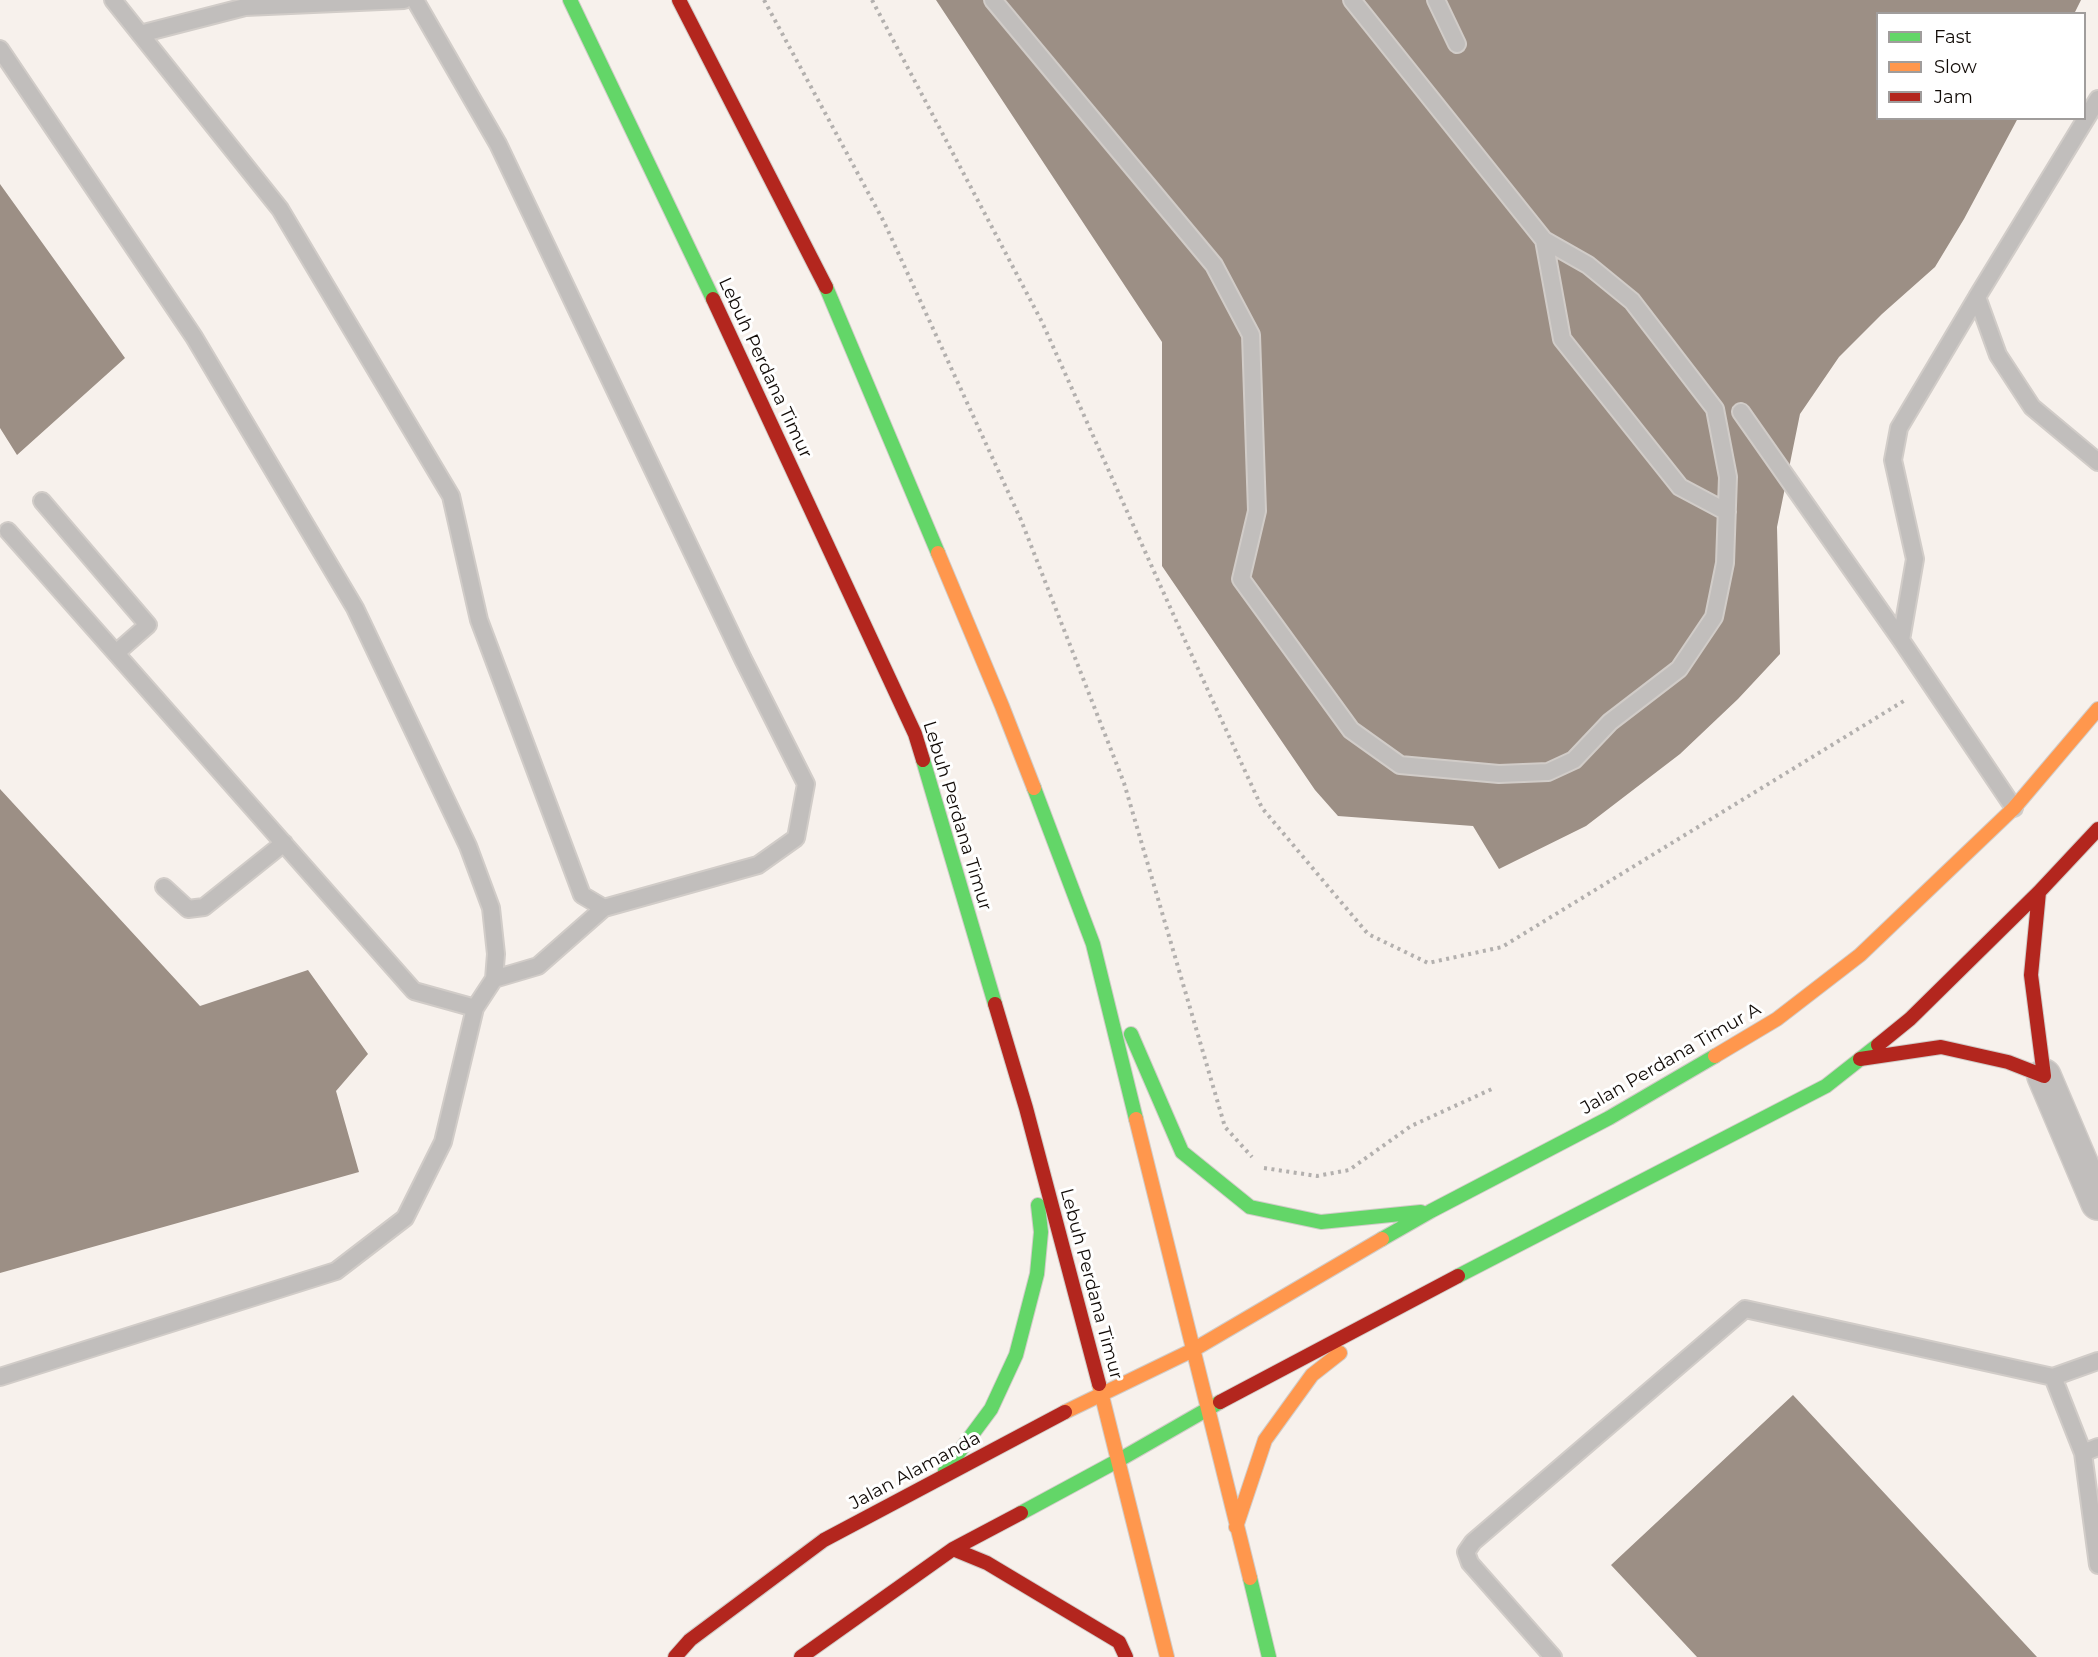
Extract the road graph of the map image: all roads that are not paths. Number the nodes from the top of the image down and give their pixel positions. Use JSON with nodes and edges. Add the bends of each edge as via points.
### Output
{"nodes":[{"id":1,"x":113,"y":0,"type":"edge"},
{"id":2,"x":404,"y":0,"type":"edge"},
{"id":3,"x":415,"y":0,"type":"edge"},
{"id":4,"x":570,"y":0,"type":"edge"},
{"id":5,"x":679,"y":0,"type":"edge"},
{"id":6,"x":993,"y":0,"type":"edge"},
{"id":7,"x":1352,"y":0,"type":"edge"},
{"id":8,"x":1436,"y":0,"type":"edge"},
{"id":9,"x":140,"y":34,"type":"junction"},
{"id":10,"x":1457,"y":44,"type":"dead end"},
{"id":11,"x":0,"y":49,"type":"edge"},
{"id":12,"x":2098,"y":99,"type":"edge"},
{"id":13,"x":2086,"y":119,"type":"edge"},
{"id":14,"x":2085,"y":120,"type":"edge"},
{"id":15,"x":1544,"y":240,"type":"junction"},
{"id":16,"x":1977,"y":297,"type":"junction"},
{"id":17,"x":1740,"y":412,"type":"dead end"},
{"id":18,"x":2098,"y":462,"type":"edge"},
{"id":19,"x":42,"y":501,"type":"dead end"},
{"id":20,"x":1727,"y":512,"type":"junction"},
{"id":21,"x":8,"y":531,"type":"dead end"},
{"id":22,"x":1901,"y":640,"type":"junction"},
{"id":23,"x":116,"y":653,"type":"junction"},
{"id":24,"x":2098,"y":709,"type":"edge"},
{"id":25,"x":2014,"y":808,"type":"junction"},
{"id":26,"x":2098,"y":829,"type":"edge"},
{"id":27,"x":284,"y":843,"type":"junction"},
{"id":28,"x":164,"y":887,"type":"dead end"},
{"id":29,"x":2039,"y":892,"type":"junction"},
{"id":30,"x":604,"y":908,"type":"junction"},
{"id":31,"x":1093,"y":944,"type":"junction"},
{"id":32,"x":494,"y":979,"type":"junction"},
{"id":33,"x":475,"y":1008,"type":"junction"},
{"id":34,"x":1858,"y":1060,"type":"junction"},
{"id":35,"x":2044,"y":1076,"type":"junction"},
{"id":36,"x":1026,"y":1108,"type":"junction"},
{"id":37,"x":2098,"y":1203,"type":"edge"},
{"id":38,"x":1431,"y":1211,"type":"junction"},
{"id":39,"x":1392,"y":1310,"type":"junction"},
{"id":40,"x":1193,"y":1350,"type":"junction"},
{"id":41,"x":2098,"y":1361,"type":"edge"},
{"id":42,"x":0,"y":1377,"type":"edge"},
{"id":43,"x":2053,"y":1377,"type":"junction"},
{"id":44,"x":1101,"y":1393,"type":"junction"},
{"id":45,"x":1207,"y":1409,"type":"junction"},
{"id":46,"x":2091,"y":1450,"type":"edge"},
{"id":47,"x":1119,"y":1460,"type":"junction"},
{"id":48,"x":941,"y":1478,"type":"junction"},
{"id":49,"x":1236,"y":1527,"type":"junction"},
{"id":50,"x":953,"y":1549,"type":"junction"},
{"id":51,"x":2098,"y":1565,"type":"edge"},
{"id":52,"x":675,"y":1657,"type":"edge"},
{"id":53,"x":801,"y":1657,"type":"edge"},
{"id":54,"x":1126,"y":1657,"type":"edge"},
{"id":55,"x":1167,"y":1657,"type":"edge"},
{"id":56,"x":1269,"y":1657,"type":"edge"},
{"id":57,"x":1553,"y":1657,"type":"edge"}],
"edges":[{"from":1,"to":9,"type":"lane"},
{"from":2,"to":9,"type":"lane","via":[[245,7]]},
{"from":3,"to":30,"type":"lane","via":[[498,144],[806,784],[796,838],[758,865]]},
{"from":4,"to":36,"type":"main road","name":"Lebuh Perdana Timur","via":[[735,343],[915,734]]},
{"from":5,"to":31,"type":"main road","via":[[826,286],[1002,706]]},
{"from":6,"to":20,"type":"lane","via":[[1215,265],[1251,335],[1257,511],[1241,579],[1352,730],[1400,765],[1499,774],[1548,772],[1574,760],[1610,722],[1679,669],[1714,617],[1725,563]]},
{"from":7,"to":15,"type":"lane"},
{"from":8,"to":10,"type":"lane"},
{"from":9,"to":30,"type":"lane","via":[[280,209],[451,496],[483,631],[582,896]]},
{"from":11,"to":32,"type":"lane","via":[[194,337],[355,608],[476,866],[491,908],[496,954]]},
{"from":12,"to":13,"type":"lane"},
{"from":14,"to":16,"type":"lane"},
{"from":15,"to":20,"type":"lane","via":[[1562,339],[1680,487]]},
{"from":15,"to":20,"type":"lane","via":[[1588,265],[1632,301],[1715,409],[1728,477]]},
{"from":16,"to":18,"type":"lane","via":[[1998,355],[2032,407]]},
{"from":16,"to":22,"type":"lane","via":[[1899,428],[1893,460],[1915,560]]},
{"from":17,"to":22,"type":"lane"},
{"from":19,"to":23,"type":"lane","via":[[148,625]]},
{"from":21,"to":23,"type":"lane"},
{"from":22,"to":25,"type":"lane"},
{"from":23,"to":27,"type":"lane"},
{"from":24,"to":25,"type":"main road","name":"Jalan Perdana Timur A"},
{"from":25,"to":38,"type":"main road","name":"Jalan Perdana Timur A","via":[[1860,955],[1777,1019],[1609,1118]]},
{"from":26,"to":29,"type":"main road"},
{"from":27,"to":28,"type":"lane","via":[[204,907],[188,909]]},
{"from":27,"to":33,"type":"lane","via":[[414,991]]},
{"from":29,"to":34,"type":"main road","via":[[1910,1019]]},
{"from":29,"to":35,"type":"main road","via":[[2031,975]]},
{"from":30,"to":32,"type":"lane","via":[[538,966]]},
{"from":31,"to":38,"type":"main road","via":[[1182,1152],[1250,1207],[1321,1222]]},
{"from":31,"to":40,"type":"main road"},
{"from":32,"to":33,"type":"lane"},
{"from":33,"to":42,"type":"lane","via":[[443,1142],[405,1218],[336,1271]]},
{"from":34,"to":35,"type":"main road","via":[[1941,1047],[2008,1062]]},
{"from":34,"to":39,"type":"main road","via":[[1826,1086]]},
{"from":35,"to":37,"type":"street"},
{"from":36,"to":44,"type":"main road","name":"Lebuh Perdana Timur"},
{"from":36,"to":48,"type":"main road","via":[[1041,1232],[1037,1274],[1016,1355],[991,1409]]},
{"from":38,"to":40,"type":"main road","name":"Jalan Perdana Timur A"},
{"from":39,"to":45,"type":"main road"},
{"from":39,"to":49,"type":"main road","via":[[1312,1375],[1265,1440]]},
{"from":40,"to":44,"type":"main road","name":"Jalan Alamanda"},
{"from":40,"to":45,"type":"main road"},
{"from":41,"to":43,"type":"lane"},
{"from":43,"to":46,"type":"lane"},
{"from":43,"to":57,"type":"lane","via":[[1745,1309],[1473,1542],[1467,1552],[1470,1563]]},
{"from":44,"to":47,"type":"main road","name":"Lebuh Perdana Timur"},
{"from":44,"to":48,"type":"main road","name":"Jalan Alamanda"},
{"from":45,"to":47,"type":"main road"},
{"from":45,"to":49,"type":"main road"},
{"from":46,"to":51,"type":"lane"},
{"from":47,"to":50,"type":"main road"},
{"from":47,"to":55,"type":"main road","name":"Lebuh Perdana Timur"},
{"from":48,"to":52,"type":"main road","name":"Jalan Alamanda","via":[[824,1540],[690,1640]]},
{"from":49,"to":56,"type":"main road"},
{"from":50,"to":53,"type":"main road"},
{"from":50,"to":54,"type":"main road","via":[[987,1563],[1119,1642]]}]}
